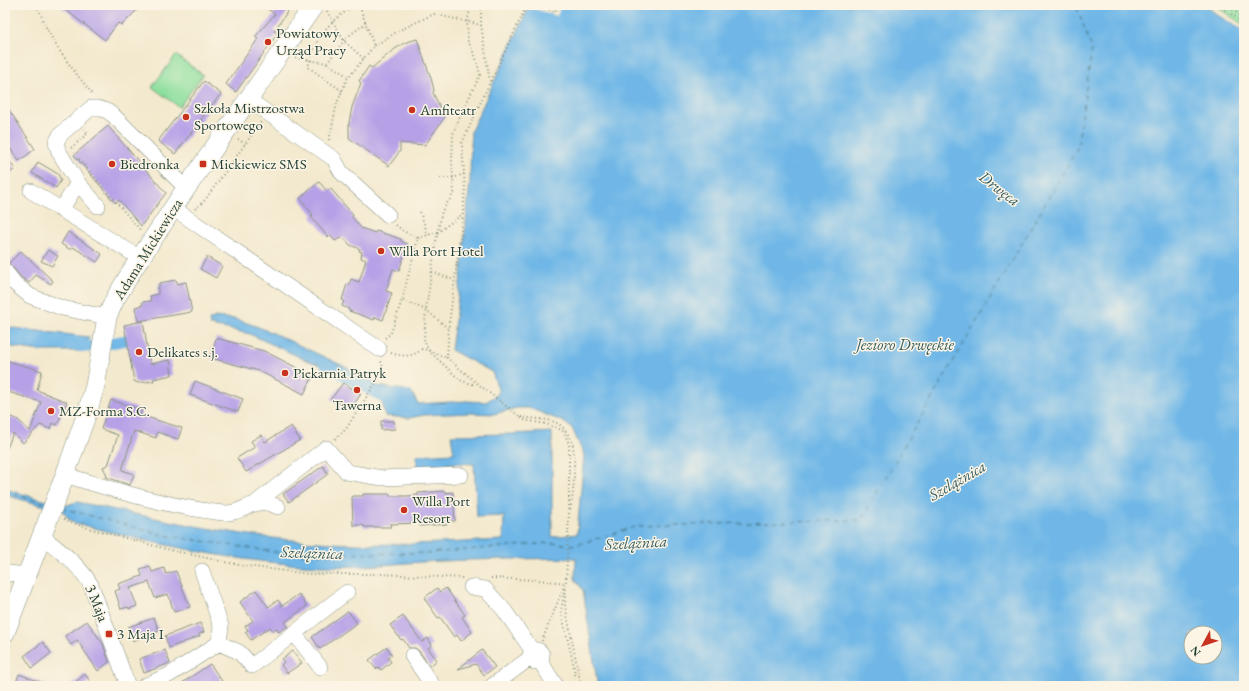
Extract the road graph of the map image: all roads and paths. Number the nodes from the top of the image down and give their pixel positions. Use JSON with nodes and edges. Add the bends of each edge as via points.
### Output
{"nodes":[{"id":1,"x":36,"y":5,"type":"edge"},
{"id":2,"x":358,"y":5,"type":"edge"},
{"id":3,"x":471,"y":5,"type":"edge"},
{"id":4,"x":481,"y":5,"type":"edge"},
{"id":5,"x":527,"y":5,"type":"edge"},
{"id":6,"x":538,"y":5,"type":"edge"},
{"id":7,"x":558,"y":5,"type":"edge"},
{"id":8,"x":1218,"y":5,"type":"edge"},
{"id":9,"x":1226,"y":5,"type":"edge"},
{"id":10,"x":320,"y":7,"type":"edge"},
{"id":11,"x":1244,"y":18,"type":"edge"},
{"id":12,"x":333,"y":22,"type":"junction"},
{"id":13,"x":467,"y":22,"type":"junction"},
{"id":14,"x":366,"y":23,"type":"junction"},
{"id":15,"x":1244,"y":23,"type":"edge"},
{"id":16,"x":481,"y":25,"type":"junction"},
{"id":17,"x":344,"y":40,"type":"junction"},
{"id":18,"x":374,"y":46,"type":"junction"},
{"id":19,"x":292,"y":58,"type":"dead end"},
{"id":20,"x":364,"y":59,"type":"junction"},
{"id":21,"x":310,"y":61,"type":"junction"},
{"id":22,"x":327,"y":63,"type":"junction"},
{"id":23,"x":349,"y":77,"type":"junction"},
{"id":24,"x":490,"y":82,"type":"junction"},
{"id":25,"x":342,"y":92,"type":"junction"},
{"id":26,"x":249,"y":100,"type":"junction"},
{"id":27,"x":98,"y":108,"type":"junction"},
{"id":28,"x":268,"y":113,"type":"junction"},
{"id":29,"x":198,"y":125,"type":"dead end"},
{"id":30,"x":82,"y":127,"type":"dead end"},
{"id":31,"x":211,"y":136,"type":"dead end"},
{"id":32,"x":236,"y":137,"type":"dead end"},
{"id":33,"x":245,"y":144,"type":"junction"},
{"id":34,"x":70,"y":148,"type":"dead end"},
{"id":35,"x":322,"y":151,"type":"junction"},
{"id":36,"x":75,"y":154,"type":"dead end"},
{"id":37,"x":464,"y":174,"type":"junction"},
{"id":38,"x":440,"y":178,"type":"dead end"},
{"id":39,"x":453,"y":178,"type":"junction"},
{"id":40,"x":78,"y":183,"type":"junction"},
{"id":41,"x":187,"y":187,"type":"junction"},
{"id":42,"x":31,"y":191,"type":"dead end"},
{"id":43,"x":98,"y":206,"type":"dead end"},
{"id":44,"x":174,"y":208,"type":"junction"},
{"id":45,"x":61,"y":210,"type":"junction"},
{"id":46,"x":192,"y":211,"type":"dead end"},
{"id":47,"x":420,"y":212,"type":"dead end"},
{"id":48,"x":463,"y":214,"type":"junction"},
{"id":49,"x":388,"y":215,"type":"joint"},
{"id":50,"x":438,"y":232,"type":"junction"},
{"id":51,"x":145,"y":235,"type":"dead end"},
{"id":52,"x":428,"y":235,"type":"junction"},
{"id":53,"x":418,"y":238,"type":"junction"},
{"id":54,"x":140,"y":258,"type":"junction"},
{"id":55,"x":5,"y":271,"type":"edge"},
{"id":56,"x":432,"y":272,"type":"junction"},
{"id":57,"x":454,"y":280,"type":"junction"},
{"id":58,"x":402,"y":300,"type":"junction"},
{"id":59,"x":426,"y":310,"type":"junction"},
{"id":60,"x":107,"y":317,"type":"junction"},
{"id":61,"x":449,"y":329,"type":"junction"},
{"id":62,"x":382,"y":344,"type":"junction"},
{"id":63,"x":428,"y":350,"type":"junction"},
{"id":64,"x":447,"y":358,"type":"junction"},
{"id":65,"x":478,"y":384,"type":"junction"},
{"id":66,"x":326,"y":448,"type":"junction"},
{"id":67,"x":461,"y":475,"type":"dead end"},
{"id":68,"x":64,"y":479,"type":"junction"},
{"id":69,"x":256,"y":502,"type":"junction"},
{"id":70,"x":278,"y":507,"type":"dead end"},
{"id":71,"x":49,"y":525,"type":"junction"},
{"id":72,"x":202,"y":571,"type":"dead end"},
{"id":73,"x":27,"y":575,"type":"junction"},
{"id":74,"x":5,"y":576,"type":"edge"},
{"id":75,"x":485,"y":578,"type":"dead end"},
{"id":76,"x":469,"y":582,"type":"joint"},
{"id":77,"x":566,"y":583,"type":"junction"},
{"id":78,"x":347,"y":592,"type":"dead end"},
{"id":79,"x":547,"y":627,"type":"dead end"},
{"id":80,"x":5,"y":633,"type":"edge"},
{"id":81,"x":294,"y":633,"type":"junction"},
{"id":82,"x":219,"y":643,"type":"junction"},
{"id":83,"x":412,"y":656,"type":"dead end"},
{"id":84,"x":534,"y":657,"type":"junction"},
{"id":85,"x":320,"y":667,"type":"dead end"},
{"id":86,"x":128,"y":686,"type":"edge"},
{"id":87,"x":144,"y":686,"type":"edge"},
{"id":88,"x":432,"y":686,"type":"edge"},
{"id":89,"x":492,"y":686,"type":"edge"},
{"id":90,"x":556,"y":686,"type":"edge"},
{"id":91,"x":577,"y":686,"type":"edge"},
{"id":92,"x":581,"y":686,"type":"edge"}],
"edges":[{"from":1,"to":27,"type":"path","via":[[46,28],[67,63],[90,91]]},
{"from":2,"to":12,"type":"path"},
{"from":2,"to":14,"type":"path"},
{"from":3,"to":13,"type":"path"},
{"from":4,"to":16,"type":"path"},
{"from":5,"to":24,"type":"path"},
{"from":6,"to":7,"type":"path","via":[[555,12]]},
{"from":8,"to":15,"type":"path"},
{"from":9,"to":11,"type":"path"},
{"from":10,"to":12,"type":"path"},
{"from":10,"to":26,"type":"main road","name":"Adama Mickiewicza"},
{"from":12,"to":17,"type":"path"},
{"from":12,"to":21,"type":"path","via":[[319,39]]},
{"from":13,"to":16,"type":"path"},
{"from":13,"to":18,"type":"path","via":[[434,14]]},
{"from":13,"to":39,"type":"path","via":[[468,41],[480,75],[453,134]]},
{"from":14,"to":17,"type":"path"},
{"from":14,"to":18,"type":"path"},
{"from":16,"to":24,"type":"path"},
{"from":17,"to":20,"type":"path"},
{"from":17,"to":22,"type":"path"},
{"from":18,"to":20,"type":"path"},
{"from":19,"to":21,"type":"path"},
{"from":20,"to":23,"type":"path"},
{"from":21,"to":22,"type":"path"},
{"from":21,"to":25,"type":"path","via":[[308,68]]},
{"from":22,"to":23,"type":"path"},
{"from":23,"to":25,"type":"path"},
{"from":24,"to":37,"type":"path","via":[[462,143]]},
{"from":25,"to":35,"type":"path","via":[[337,103],[330,138]]},
{"from":26,"to":28,"type":"street"},
{"from":26,"to":41,"type":"main road","name":"Adama Mickiewicza"},
{"from":27,"to":40,"type":"street","via":[[91,108],[60,134],[56,143]]},
{"from":27,"to":41,"type":"street","via":[[114,116]]},
{"from":28,"to":33,"type":"path"},
{"from":28,"to":35,"type":"street"},
{"from":29,"to":31,"type":"path"},
{"from":30,"to":34,"type":"path","via":[[88,133]]},
{"from":32,"to":33,"type":"path"},
{"from":33,"to":46,"type":"path","via":[[205,200]]},
{"from":35,"to":49,"type":"street"},
{"from":36,"to":51,"type":"path"},
{"from":37,"to":39,"type":"path"},
{"from":37,"to":48,"type":"path"},
{"from":38,"to":39,"type":"path"},
{"from":39,"to":50,"type":"path","via":[[454,193],[442,211]]},
{"from":40,"to":43,"type":"street"},
{"from":40,"to":45,"type":"street"},
{"from":41,"to":44,"type":"main road","name":"Adama Mickiewicza"},
{"from":42,"to":45,"type":"street"},
{"from":44,"to":54,"type":"main road","name":"Adama Mickiewicza"},
{"from":44,"to":62,"type":"street"},
{"from":45,"to":54,"type":"street"},
{"from":47,"to":52,"type":"path"},
{"from":48,"to":50,"type":"path"},
{"from":48,"to":57,"type":"path"},
{"from":49,"to":53,"type":"path","via":[[403,231]]},
{"from":50,"to":52,"type":"path"},
{"from":50,"to":56,"type":"path"},
{"from":52,"to":53,"type":"path"},
{"from":53,"to":58,"type":"path"},
{"from":54,"to":60,"type":"main road","name":"Adama Mickiewicza"},
{"from":55,"to":60,"type":"street","via":[[14,283],[30,296],[62,308]]},
{"from":56,"to":57,"type":"path"},
{"from":56,"to":59,"type":"path"},
{"from":57,"to":61,"type":"path"},
{"from":58,"to":59,"type":"path"},
{"from":58,"to":62,"type":"path","via":[[391,333]]},
{"from":59,"to":61,"type":"path"},
{"from":59,"to":63,"type":"path","via":[[424,339]]},
{"from":60,"to":68,"type":"main road","name":"Adama Mickiewicza","via":[[95,386]]},
{"from":61,"to":64,"type":"path"},
{"from":62,"to":63,"type":"path","via":[[400,356],[417,354],[422,349]]},
{"from":62,"to":66,"type":"path","via":[[383,368],[376,382],[346,429]]},
{"from":63,"to":64,"type":"path"},
{"from":63,"to":65,"type":"path","via":[[460,380]]},
{"from":64,"to":65,"type":"path"},
{"from":65,"to":77,"type":"path","via":[[521,417],[558,424],[567,432],[572,443],[574,462]]},
{"from":66,"to":67,"type":"street","via":[[347,472],[382,478]]},
{"from":66,"to":69,"type":"street"},
{"from":68,"to":69,"type":"street","via":[[212,512],[234,512]]},
{"from":68,"to":71,"type":"main road","name":"Adama Mickiewicza"},
{"from":69,"to":70,"type":"street","via":[[271,503]]},
{"from":71,"to":73,"type":"main road","name":"Adama Mickiewicza"},
{"from":71,"to":76,"type":"path","via":[[71,523],[170,550],[240,565],[309,574],[381,574]]},
{"from":71,"to":86,"type":"street","name":"3 Maja","via":[[67,556],[91,585]]},
{"from":72,"to":82,"type":"street","via":[[221,626]]},
{"from":73,"to":74,"type":"street","via":[[9,573]]},
{"from":73,"to":80,"type":"main road","name":"Adama Mickiewicza"},
{"from":75,"to":77,"type":"path"},
{"from":76,"to":84,"type":"street","via":[[485,589],[504,610]]},
{"from":77,"to":79,"type":"path"},
{"from":77,"to":91,"type":"path","via":[[561,611]]},
{"from":77,"to":92,"type":"path","via":[[565,605]]},
{"from":78,"to":81,"type":"street"},
{"from":81,"to":82,"type":"street","via":[[252,666],[240,652]]},
{"from":81,"to":85,"type":"street"},
{"from":82,"to":87,"type":"street","via":[[169,675]]},
{"from":83,"to":88,"type":"street"},
{"from":84,"to":89,"type":"street"},
{"from":84,"to":90,"type":"street"}]}
